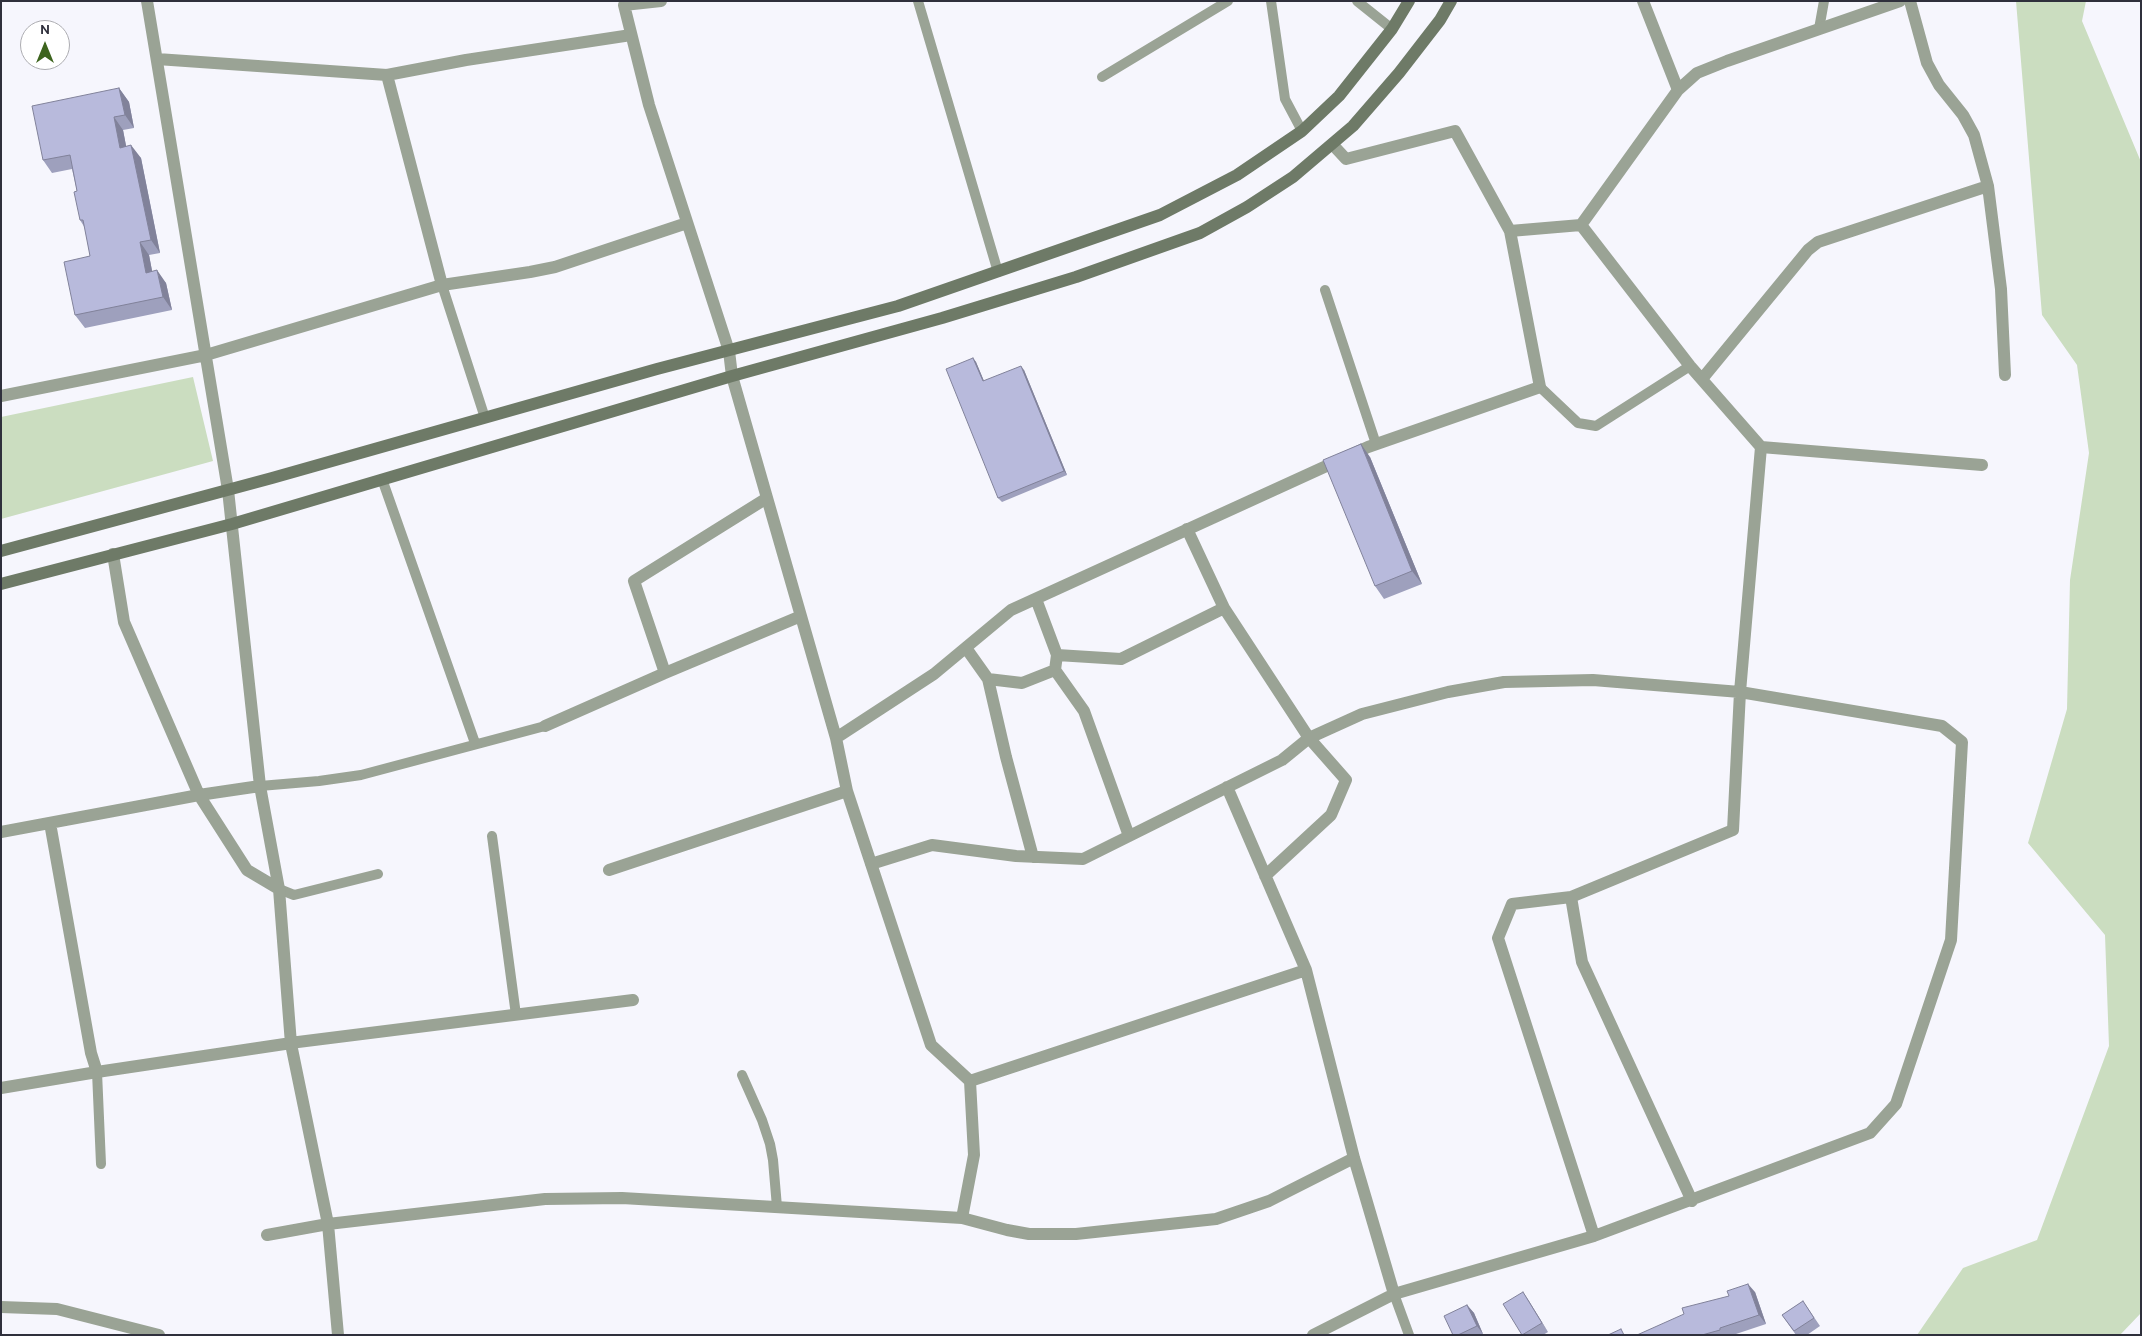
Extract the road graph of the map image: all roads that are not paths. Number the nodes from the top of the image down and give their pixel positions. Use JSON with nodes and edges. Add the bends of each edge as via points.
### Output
{"nodes":[{"id":1,"x":147,"y":1,"type":"edge"},
{"id":2,"x":661,"y":1,"type":"edge"},
{"id":3,"x":918,"y":1,"type":"edge"},
{"id":4,"x":1228,"y":1,"type":"edge"},
{"id":5,"x":1271,"y":1,"type":"edge"},
{"id":6,"x":1357,"y":1,"type":"edge"},
{"id":7,"x":1409,"y":1,"type":"edge"},
{"id":8,"x":1451,"y":1,"type":"edge"},
{"id":9,"x":1643,"y":1,"type":"edge"},
{"id":10,"x":1824,"y":1,"type":"edge"},
{"id":11,"x":1900,"y":1,"type":"edge"},
{"id":12,"x":1910,"y":1,"type":"edge"},
{"id":13,"x":623,"y":3,"type":"edge"},
{"id":14,"x":1392,"y":29,"type":"junction"},
{"id":15,"x":1819,"y":29,"type":"junction"},
{"id":16,"x":631,"y":35,"type":"junction"},
{"id":17,"x":157,"y":58,"type":"junction"},
{"id":18,"x":387,"y":75,"type":"junction"},
{"id":19,"x":1102,"y":77,"type":"dead end"},
{"id":20,"x":1678,"y":90,"type":"junction"},
{"id":21,"x":1302,"y":132,"type":"junction"},
{"id":22,"x":1333,"y":145,"type":"junction"},
{"id":23,"x":1988,"y":186,"type":"junction"},
{"id":24,"x":687,"y":223,"type":"junction"},
{"id":25,"x":1581,"y":226,"type":"junction"},
{"id":26,"x":1510,"y":231,"type":"junction"},
{"id":27,"x":998,"y":272,"type":"junction"},
{"id":28,"x":442,"y":285,"type":"junction"},
{"id":29,"x":1325,"y":290,"type":"dead end"},
{"id":30,"x":729,"y":351,"type":"junction"},
{"id":31,"x":206,"y":355,"type":"junction"},
{"id":32,"x":1690,"y":366,"type":"junction"},
{"id":33,"x":2005,"y":375,"type":"dead end"},
{"id":34,"x":732,"y":376,"type":"junction"},
{"id":35,"x":1702,"y":379,"type":"junction"},
{"id":36,"x":1540,"y":387,"type":"junction"},
{"id":37,"x":1,"y":396,"type":"edge"},
{"id":38,"x":485,"y":418,"type":"junction"},
{"id":39,"x":1376,"y":444,"type":"junction"},
{"id":40,"x":1761,"y":447,"type":"junction"},
{"id":41,"x":1982,"y":465,"type":"dead end"},
{"id":42,"x":382,"y":479,"type":"junction"},
{"id":43,"x":228,"y":490,"type":"junction"},
{"id":44,"x":767,"y":498,"type":"junction"},
{"id":45,"x":232,"y":524,"type":"junction"},
{"id":46,"x":1187,"y":529,"type":"junction"},
{"id":47,"x":1,"y":551,"type":"edge"},
{"id":48,"x":113,"y":554,"type":"junction"},
{"id":49,"x":1,"y":584,"type":"edge"},
{"id":50,"x":1036,"y":599,"type":"junction"},
{"id":51,"x":1224,"y":608,"type":"junction"},
{"id":52,"x":800,"y":616,"type":"junction"},
{"id":53,"x":966,"y":648,"type":"junction"},
{"id":54,"x":1057,"y":655,"type":"junction"},
{"id":55,"x":1055,"y":670,"type":"junction"},
{"id":56,"x":665,"y":673,"type":"junction"},
{"id":57,"x":988,"y":679,"type":"junction"},
{"id":58,"x":1740,"y":692,"type":"junction"},
{"id":59,"x":545,"y":726,"type":"joint"},
{"id":60,"x":836,"y":738,"type":"junction"},
{"id":61,"x":1309,"y":738,"type":"junction"},
{"id":62,"x":475,"y":743,"type":"junction"},
{"id":63,"x":260,"y":786,"type":"junction"},
{"id":64,"x":1227,"y":787,"type":"junction"},
{"id":65,"x":847,"y":791,"type":"junction"},
{"id":66,"x":199,"y":795,"type":"junction"},
{"id":67,"x":50,"y":823,"type":"junction"},
{"id":68,"x":1,"y":832,"type":"edge"},
{"id":69,"x":492,"y":836,"type":"dead end"},
{"id":70,"x":1129,"y":836,"type":"junction"},
{"id":71,"x":1033,"y":857,"type":"junction"},
{"id":72,"x":872,"y":864,"type":"junction"},
{"id":73,"x":609,"y":870,"type":"dead end"},
{"id":74,"x":378,"y":874,"type":"dead end"},
{"id":75,"x":1265,"y":876,"type":"junction"},
{"id":76,"x":279,"y":889,"type":"junction"},
{"id":77,"x":1571,"y":897,"type":"junction"},
{"id":78,"x":1306,"y":970,"type":"junction"},
{"id":79,"x":633,"y":1000,"type":"dead end"},
{"id":80,"x":516,"y":1015,"type":"junction"},
{"id":81,"x":290,"y":1044,"type":"junction"},
{"id":82,"x":98,"y":1072,"type":"junction"},
{"id":83,"x":742,"y":1075,"type":"dead end"},
{"id":84,"x":970,"y":1082,"type":"junction"},
{"id":85,"x":1,"y":1088,"type":"edge"},
{"id":86,"x":1354,"y":1158,"type":"junction"},
{"id":87,"x":101,"y":1164,"type":"dead end"},
{"id":88,"x":1692,"y":1201,"type":"junction"},
{"id":89,"x":777,"y":1207,"type":"junction"},
{"id":90,"x":962,"y":1218,"type":"junction"},
{"id":91,"x":328,"y":1224,"type":"junction"},
{"id":92,"x":267,"y":1235,"type":"dead end"},
{"id":93,"x":1594,"y":1236,"type":"junction"},
{"id":94,"x":1394,"y":1294,"type":"junction"},
{"id":95,"x":1,"y":1307,"type":"edge"},
{"id":96,"x":159,"y":1335,"type":"edge"},
{"id":97,"x":338,"y":1335,"type":"edge"},
{"id":98,"x":1312,"y":1335,"type":"edge"},
{"id":99,"x":1409,"y":1335,"type":"edge"}],
"edges":[{"from":1,"to":17,"type":"street"},
{"from":2,"to":13,"type":"street"},
{"from":3,"to":27,"type":"lane"},
{"from":4,"to":19,"type":"lane"},
{"from":5,"to":21,"type":"lane","via":[[1285,100]]},
{"from":6,"to":14,"type":"lane"},
{"from":7,"to":14,"type":"street"},
{"from":8,"to":22,"type":"street","via":[[1399,72]]},
{"from":9,"to":20,"type":"street"},
{"from":10,"to":15,"type":"lane"},
{"from":11,"to":15,"type":"street"},
{"from":12,"to":23,"type":"street","via":[[1927,63],[1974,136]]},
{"from":13,"to":16,"type":"street"},
{"from":14,"to":21,"type":"street","via":[[1339,96]]},
{"from":15,"to":20,"type":"street","via":[[1697,73]]},
{"from":16,"to":18,"type":"street"},
{"from":16,"to":24,"type":"street","via":[[649,105]]},
{"from":17,"to":18,"type":"street"},
{"from":17,"to":31,"type":"street"},
{"from":18,"to":28,"type":"street"},
{"from":20,"to":25,"type":"street"},
{"from":21,"to":27,"type":"street","via":[[1237,176],[1160,215]]},
{"from":22,"to":26,"type":"street","via":[[1346,159],[1454,131]]},
{"from":22,"to":34,"type":"street","via":[[1247,208],[1200,234],[952,316]]},
{"from":23,"to":33,"type":"street","via":[[2001,289]]},
{"from":23,"to":35,"type":"street","via":[[1818,242]]},
{"from":24,"to":28,"type":"street","via":[[555,267]]},
{"from":24,"to":30,"type":"street"},
{"from":25,"to":26,"type":"street"},
{"from":25,"to":32,"type":"street"},
{"from":26,"to":36,"type":"street"},
{"from":27,"to":30,"type":"street","via":[[898,306]]},
{"from":28,"to":31,"type":"street"},
{"from":28,"to":38,"type":"lane"},
{"from":29,"to":39,"type":"lane"},
{"from":30,"to":34,"type":"street"},
{"from":30,"to":38,"type":"street"},
{"from":31,"to":37,"type":"street"},
{"from":31,"to":43,"type":"street"},
{"from":32,"to":35,"type":"street"},
{"from":32,"to":36,"type":"lane","via":[[1596,426],[1578,423]]},
{"from":34,"to":42,"type":"street"},
{"from":34,"to":44,"type":"street"},
{"from":35,"to":40,"type":"street"},
{"from":36,"to":39,"type":"street"},
{"from":38,"to":43,"type":"street"},
{"from":39,"to":46,"type":"street"},
{"from":40,"to":41,"type":"street"},
{"from":40,"to":58,"type":"street"},
{"from":42,"to":45,"type":"street"},
{"from":42,"to":62,"type":"lane"},
{"from":43,"to":45,"type":"street"},
{"from":43,"to":47,"type":"street"},
{"from":44,"to":52,"type":"street"},
{"from":44,"to":56,"type":"street","via":[[634,581]]},
{"from":45,"to":48,"type":"street"},
{"from":45,"to":63,"type":"street"},
{"from":46,"to":50,"type":"street"},
{"from":46,"to":51,"type":"street"},
{"from":48,"to":49,"type":"street"},
{"from":48,"to":66,"type":"street","via":[[124,622]]},
{"from":50,"to":53,"type":"street","via":[[1011,610]]},
{"from":50,"to":54,"type":"street"},
{"from":51,"to":54,"type":"street","via":[[1121,659]]},
{"from":51,"to":61,"type":"street"},
{"from":52,"to":56,"type":"street"},
{"from":52,"to":60,"type":"street"},
{"from":53,"to":57,"type":"street"},
{"from":53,"to":60,"type":"street","via":[[934,674]]},
{"from":54,"to":55,"type":"street"},
{"from":55,"to":57,"type":"street","via":[[1022,683]]},
{"from":55,"to":70,"type":"street","via":[[1084,711]]},
{"from":56,"to":59,"type":"street"},
{"from":57,"to":71,"type":"street"},
{"from":58,"to":61,"type":"street","via":[[1593,680],[1504,682],[1448,692],[1362,714]]},
{"from":58,"to":77,"type":"street","via":[[1733,830]]},
{"from":58,"to":88,"type":"street","via":[[1942,726],[1962,742],[1951,940],[1896,1104],[1870,1133]]},
{"from":59,"to":62,"type":"lane"},
{"from":60,"to":65,"type":"street"},
{"from":61,"to":64,"type":"street","via":[[1282,760]]},
{"from":61,"to":75,"type":"street","via":[[1346,780],[1331,815]]},
{"from":62,"to":63,"type":"lane","via":[[362,775]]},
{"from":63,"to":66,"type":"street"},
{"from":63,"to":76,"type":"street"},
{"from":64,"to":70,"type":"street"},
{"from":64,"to":75,"type":"street"},
{"from":65,"to":72,"type":"street"},
{"from":65,"to":73,"type":"street"},
{"from":66,"to":67,"type":"street"},
{"from":66,"to":76,"type":"street","via":[[247,870]]},
{"from":67,"to":68,"type":"street"},
{"from":67,"to":82,"type":"street","via":[[91,1054]]},
{"from":69,"to":80,"type":"lane"},
{"from":70,"to":71,"type":"street","via":[[1083,858]]},
{"from":71,"to":72,"type":"street","via":[[932,845]]},
{"from":72,"to":84,"type":"street","via":[[931,1045]]},
{"from":74,"to":76,"type":"lane","via":[[294,895]]},
{"from":75,"to":78,"type":"street"},
{"from":76,"to":81,"type":"street"},
{"from":77,"to":88,"type":"street","via":[[1582,962]]},
{"from":77,"to":93,"type":"street","via":[[1512,904],[1498,938]]},
{"from":78,"to":84,"type":"street"},
{"from":78,"to":86,"type":"street"},
{"from":79,"to":80,"type":"street"},
{"from":80,"to":81,"type":"street"},
{"from":81,"to":82,"type":"street"},
{"from":81,"to":91,"type":"street"},
{"from":82,"to":85,"type":"street"},
{"from":82,"to":87,"type":"lane"},
{"from":83,"to":89,"type":"lane","via":[[770,1144]]},
{"from":84,"to":90,"type":"street","via":[[974,1155]]},
{"from":86,"to":90,"type":"street","via":[[1245,1211],[1201,1221],[1050,1235],[1007,1230]]},
{"from":86,"to":94,"type":"street"},
{"from":88,"to":93,"type":"street"},
{"from":89,"to":90,"type":"street"},
{"from":89,"to":91,"type":"street","via":[[622,1198],[545,1199]]},
{"from":91,"to":92,"type":"street"},
{"from":91,"to":97,"type":"street"},
{"from":93,"to":94,"type":"street"},
{"from":94,"to":98,"type":"street"},
{"from":94,"to":99,"type":"lane"},
{"from":95,"to":96,"type":"street","via":[[57,1309]]}]}
